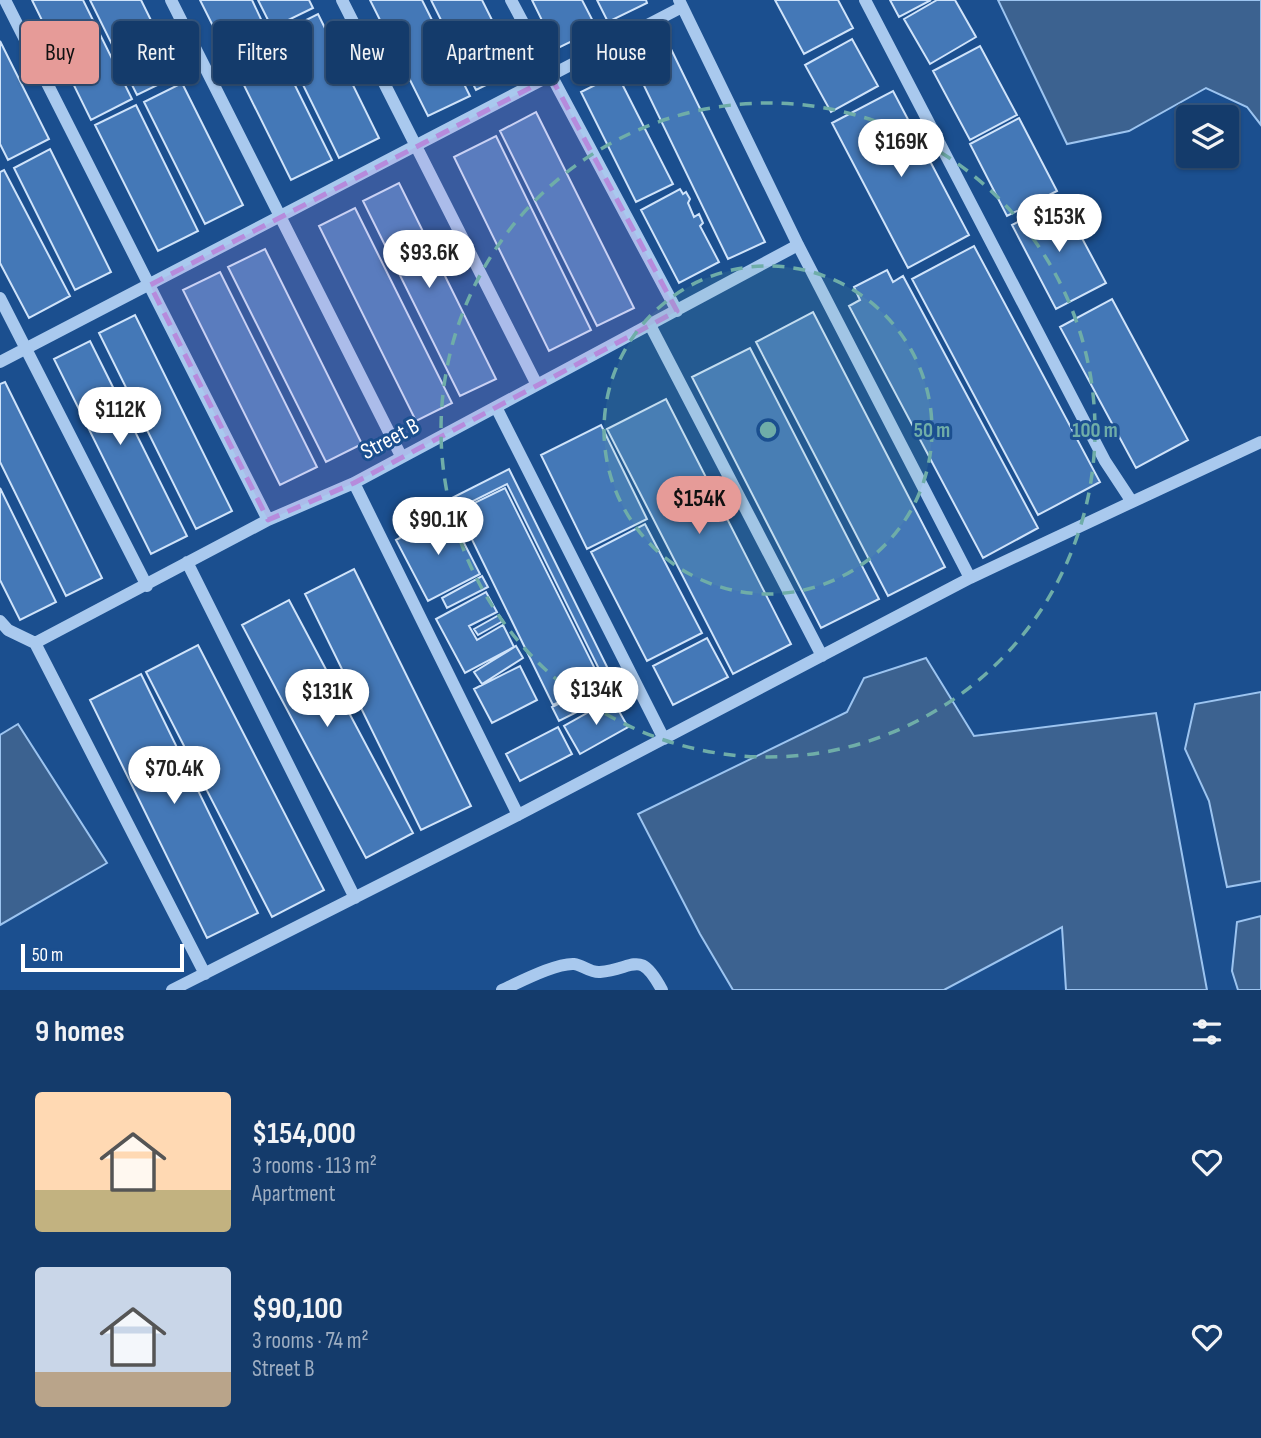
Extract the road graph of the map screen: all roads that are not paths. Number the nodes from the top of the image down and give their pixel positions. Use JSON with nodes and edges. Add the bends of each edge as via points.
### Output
{"nodes":[{"id":1,"x":5,"y":0,"type":"edge"},
{"id":2,"x":171,"y":0,"type":"edge"},
{"id":3,"x":342,"y":0,"type":"edge"},
{"id":4,"x":511,"y":0,"type":"edge"},
{"id":5,"x":865,"y":0,"type":"edge"},
{"id":6,"x":681,"y":4,"type":"edge"},
{"id":7,"x":522,"y":21,"type":"edge"},
{"id":8,"x":558,"y":73,"type":"edge"},
{"id":9,"x":538,"y":84,"type":"edge"},
{"id":10,"x":555,"y":84,"type":"edge"},
{"id":11,"x":416,"y":147,"type":"junction"},
{"id":12,"x":280,"y":217,"type":"junction"},
{"id":13,"x":798,"y":244,"type":"junction"},
{"id":14,"x":150,"y":285,"type":"junction"},
{"id":15,"x":0,"y":298,"type":"edge"},
{"id":16,"x":677,"y":311,"type":"junction"},
{"id":17,"x":650,"y":325,"type":"junction"},
{"id":18,"x":26,"y":348,"type":"junction"},
{"id":19,"x":0,"y":362,"type":"edge"},
{"id":20,"x":537,"y":385,"type":"junction"},
{"id":21,"x":496,"y":407,"type":"junction"},
{"id":22,"x":1261,"y":442,"type":"edge"},
{"id":23,"x":401,"y":456,"type":"junction"},
{"id":24,"x":354,"y":483,"type":"junction"},
{"id":25,"x":1132,"y":502,"type":"junction"},
{"id":26,"x":268,"y":520,"type":"junction"},
{"id":27,"x":187,"y":562,"type":"junction"},
{"id":28,"x":970,"y":578,"type":"junction"},
{"id":29,"x":147,"y":586,"type":"junction"},
{"id":30,"x":0,"y":621,"type":"edge"},
{"id":31,"x":35,"y":643,"type":"junction"},
{"id":32,"x":821,"y":656,"type":"junction"},
{"id":33,"x":664,"y":738,"type":"junction"},
{"id":34,"x":518,"y":815,"type":"junction"},
{"id":35,"x":355,"y":898,"type":"junction"},
{"id":36,"x":205,"y":974,"type":"junction"},
{"id":37,"x":172,"y":990,"type":"edge"},
{"id":38,"x":502,"y":990,"type":"edge"},
{"id":39,"x":662,"y":990,"type":"edge"}],
"edges":[{"from":1,"to":14,"type":"street"},
{"from":2,"to":12,"type":"street"},
{"from":3,"to":11,"type":"street"},
{"from":4,"to":7,"type":"street"},
{"from":5,"to":25,"type":"street","via":[[1099,449]]},
{"from":6,"to":8,"type":"street"},
{"from":6,"to":13,"type":"street"},
{"from":9,"to":11,"type":"street"},
{"from":10,"to":16,"type":"street"},
{"from":11,"to":12,"type":"street"},
{"from":11,"to":20,"type":"street"},
{"from":12,"to":14,"type":"street"},
{"from":12,"to":23,"type":"street"},
{"from":13,"to":16,"type":"street","name":"Street B"},
{"from":13,"to":28,"type":"street"},
{"from":14,"to":18,"type":"street"},
{"from":14,"to":26,"type":"street"},
{"from":15,"to":18,"type":"street"},
{"from":16,"to":17,"type":"street","name":"Street B"},
{"from":17,"to":20,"type":"street","name":"Street B"},
{"from":17,"to":32,"type":"street"},
{"from":18,"to":19,"type":"street"},
{"from":18,"to":29,"type":"street"},
{"from":20,"to":21,"type":"street","name":"Street B"},
{"from":21,"to":23,"type":"street","name":"Street B"},
{"from":21,"to":33,"type":"street"},
{"from":22,"to":25,"type":"street"},
{"from":23,"to":24,"type":"street","name":"Street B"},
{"from":24,"to":26,"type":"street","name":"Street B"},
{"from":24,"to":34,"type":"street"},
{"from":25,"to":28,"type":"street"},
{"from":26,"to":27,"type":"street","name":"Street B"},
{"from":27,"to":29,"type":"street","name":"Street B"},
{"from":27,"to":35,"type":"street"},
{"from":28,"to":32,"type":"street"},
{"from":29,"to":31,"type":"street","name":"Street B"},
{"from":30,"to":31,"type":"street"},
{"from":31,"to":36,"type":"street"},
{"from":32,"to":33,"type":"street"},
{"from":33,"to":34,"type":"street"},
{"from":34,"to":35,"type":"street"},
{"from":35,"to":36,"type":"street"},
{"from":36,"to":37,"type":"street"},
{"from":38,"to":39,"type":"street","via":[[564,965],[577,964],[597,973],[638,963],[653,973]]}]}
